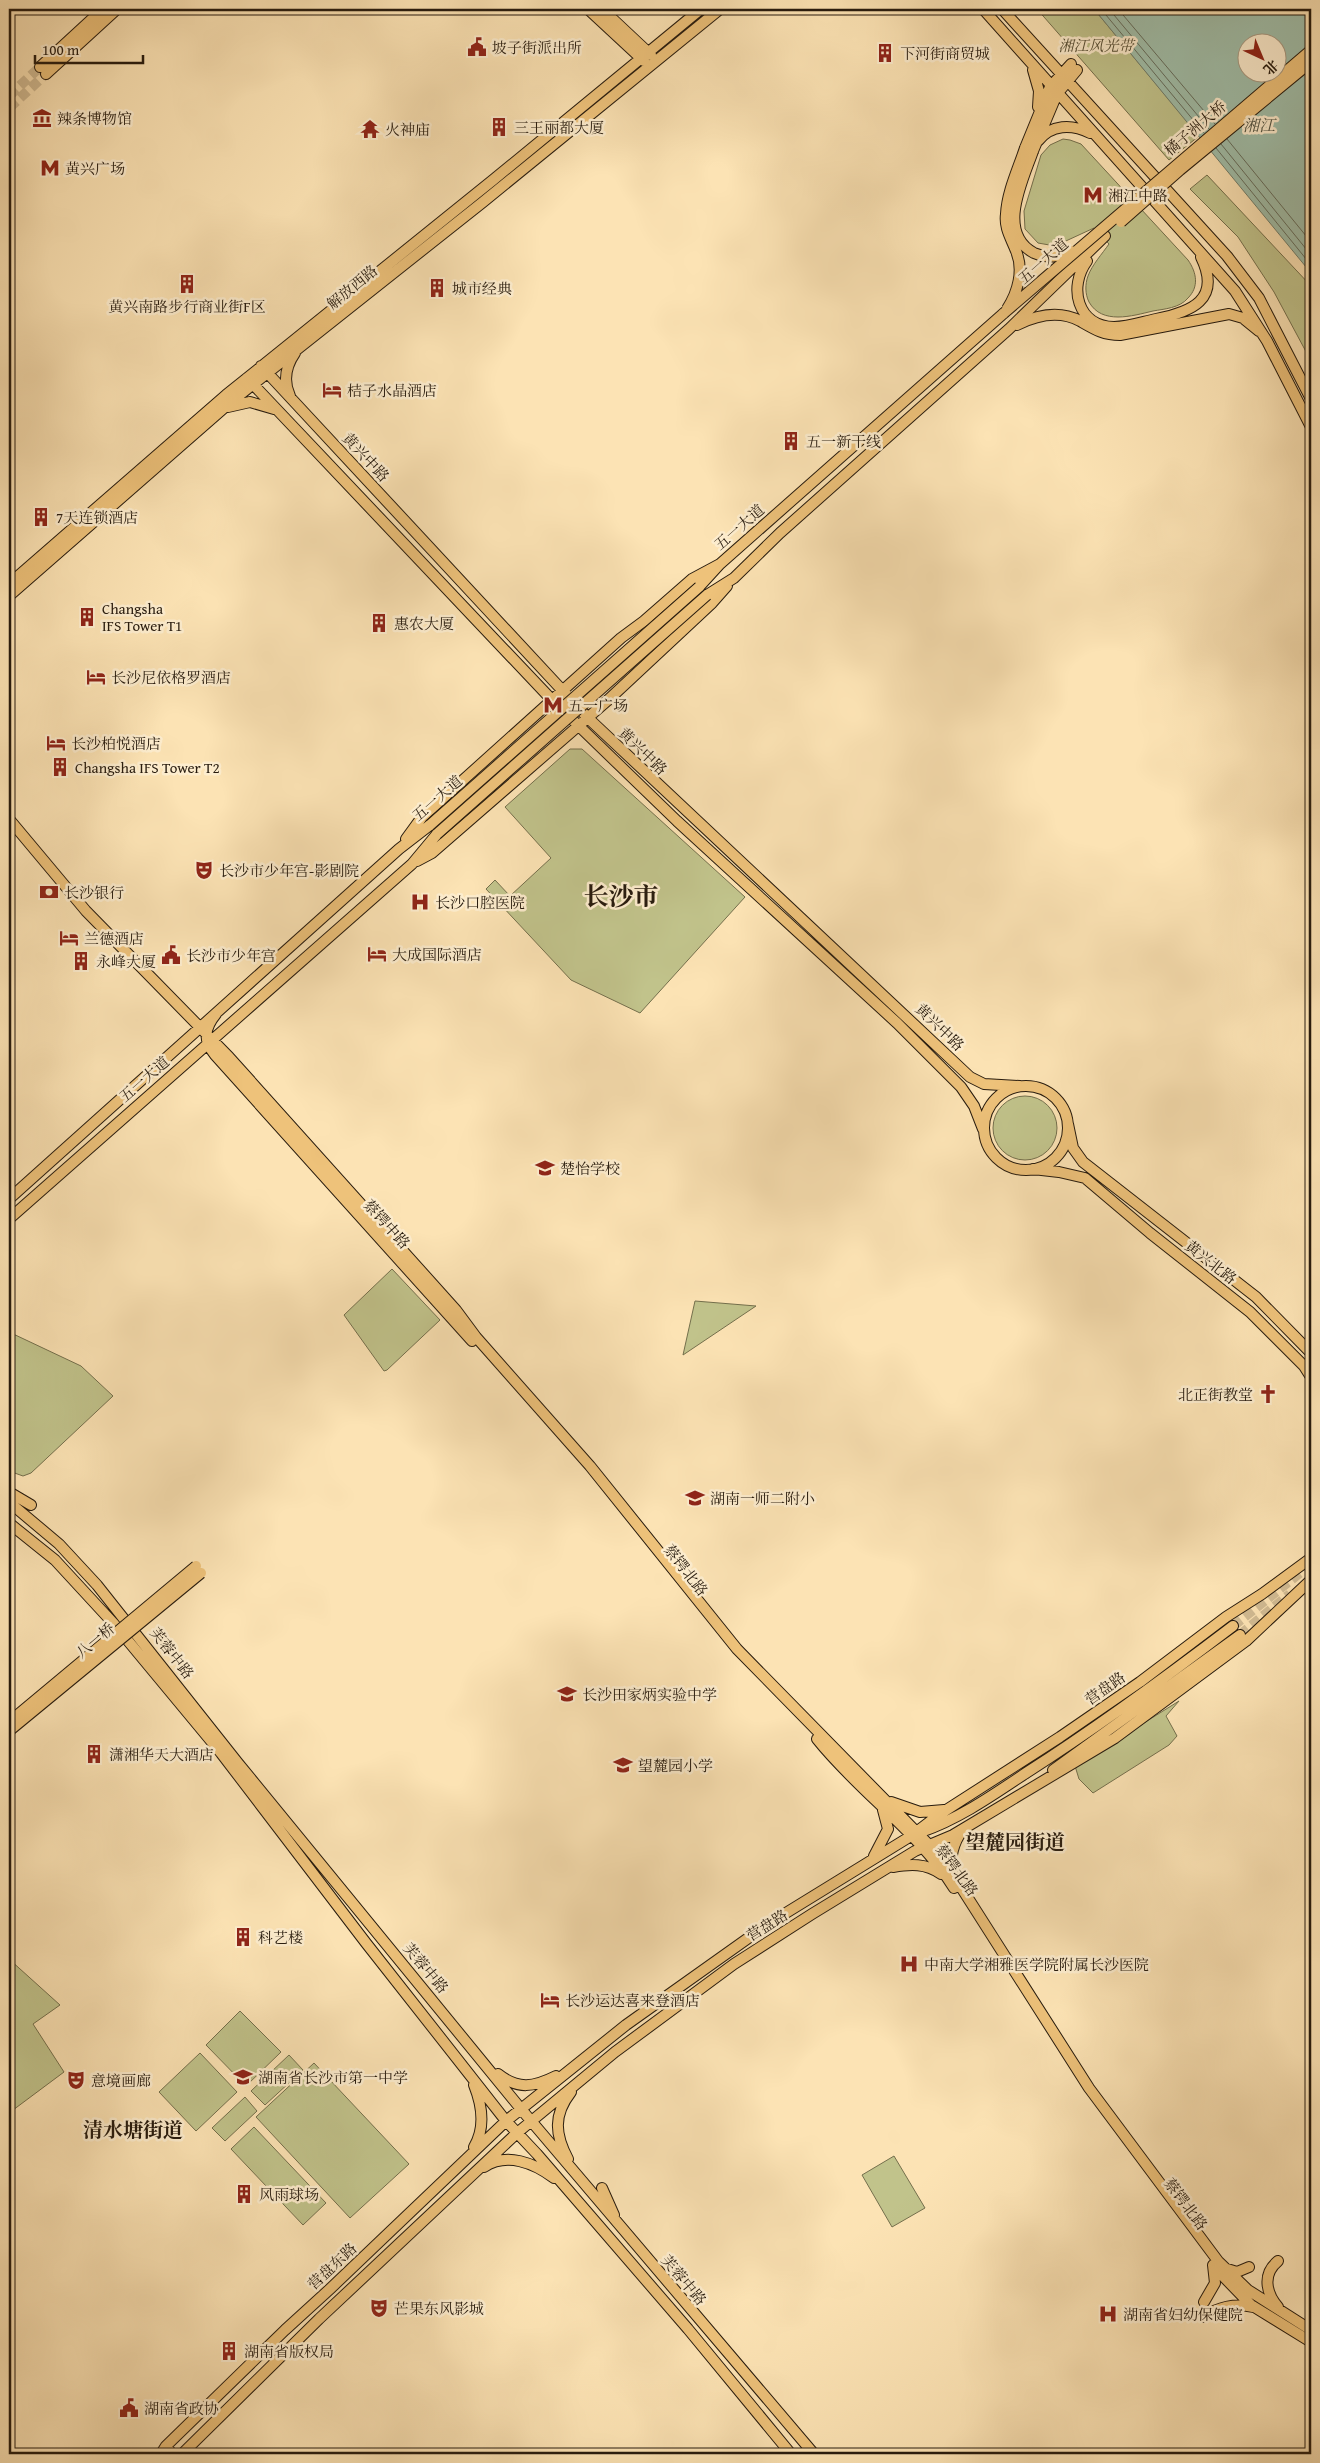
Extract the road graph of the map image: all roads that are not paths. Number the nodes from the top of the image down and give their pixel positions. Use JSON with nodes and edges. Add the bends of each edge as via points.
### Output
{"nodes":[{"id":1,"x":103,"y":9,"type":"edge"},
{"id":2,"x":117,"y":9,"type":"edge"},
{"id":3,"x":588,"y":9,"type":"edge"},
{"id":4,"x":602,"y":9,"type":"edge"},
{"id":5,"x":701,"y":9,"type":"edge"},
{"id":6,"x":720,"y":9,"type":"edge"},
{"id":7,"x":983,"y":9,"type":"edge"},
{"id":8,"x":1002,"y":9,"type":"edge"},
{"id":9,"x":665,"y":38,"type":"junction"},
{"id":10,"x":631,"y":42,"type":"junction"},
{"id":11,"x":1311,"y":50,"type":"edge"},
{"id":12,"x":644,"y":54,"type":"junction"},
{"id":13,"x":1311,"y":62,"type":"edge"},
{"id":14,"x":1029,"y":63,"type":"junction"},
{"id":15,"x":653,"y":64,"type":"junction"},
{"id":16,"x":629,"y":66,"type":"junction"},
{"id":17,"x":1074,"y":67,"type":"dead end"},
{"id":18,"x":1063,"y":78,"type":"junction"},
{"id":19,"x":1053,"y":90,"type":"junction"},
{"id":20,"x":1035,"y":123,"type":"junction"},
{"id":21,"x":1096,"y":136,"type":"junction"},
{"id":22,"x":1029,"y":150,"type":"junction"},
{"id":23,"x":1103,"y":234,"type":"junction"},
{"id":24,"x":1196,"y":247,"type":"junction"},
{"id":25,"x":1004,"y":313,"type":"junction"},
{"id":26,"x":1179,"y":319,"type":"junction"},
{"id":27,"x":1009,"y":329,"type":"junction"},
{"id":28,"x":1267,"y":341,"type":"junction"},
{"id":29,"x":297,"y":349,"type":"junction"},
{"id":30,"x":264,"y":370,"type":"junction"},
{"id":31,"x":250,"y":381,"type":"junction"},
{"id":32,"x":1311,"y":399,"type":"edge"},
{"id":33,"x":293,"y":401,"type":"junction"},
{"id":34,"x":220,"y":412,"type":"junction"},
{"id":35,"x":280,"y":412,"type":"junction"},
{"id":36,"x":1311,"y":427,"type":"edge"},
{"id":37,"x":720,"y":564,"type":"junction"},
{"id":38,"x":734,"y":578,"type":"junction"},
{"id":39,"x":9,"y":584,"type":"edge"},
{"id":40,"x":9,"y":596,"type":"edge"},
{"id":41,"x":562,"y":692,"type":"junction"},
{"id":42,"x":552,"y":700,"type":"junction"},
{"id":43,"x":588,"y":718,"type":"junction"},
{"id":44,"x":579,"y":726,"type":"junction"},
{"id":45,"x":9,"y":819,"type":"edge"},
{"id":46,"x":399,"y":849,"type":"junction"},
{"id":47,"x":412,"y":864,"type":"junction"},
{"id":48,"x":183,"y":1008,"type":"junction"},
{"id":49,"x":216,"y":1014,"type":"junction"},
{"id":50,"x":227,"y":1028,"type":"junction"},
{"id":51,"x":207,"y":1036,"type":"junction"},
{"id":52,"x":190,"y":1059,"type":"junction"},
{"id":53,"x":226,"y":1060,"type":"junction"},
{"id":54,"x":1020,"y":1086,"type":"junction"},
{"id":55,"x":1068,"y":1124,"type":"junction"},
{"id":56,"x":983,"y":1129,"type":"junction"},
{"id":57,"x":1033,"y":1169,"type":"junction"},
{"id":58,"x":9,"y":1199,"type":"edge"},
{"id":59,"x":9,"y":1219,"type":"edge"},
{"id":60,"x":1311,"y":1353,"type":"edge"},
{"id":61,"x":1311,"y":1377,"type":"edge"},
{"id":62,"x":556,"y":1430,"type":"joint"},
{"id":63,"x":9,"y":1492,"type":"edge"},
{"id":64,"x":10,"y":1503,"type":"edge"},
{"id":65,"x":31,"y":1505,"type":"dead end"},
{"id":66,"x":9,"y":1523,"type":"edge"},
{"id":67,"x":1311,"y":1558,"type":"edge"},
{"id":68,"x":1311,"y":1580,"type":"edge"},
{"id":69,"x":1233,"y":1626,"type":"tunnel mouth"},
{"id":70,"x":1240,"y":1635,"type":"tunnel mouth"},
{"id":71,"x":9,"y":1722,"type":"edge"},
{"id":72,"x":9,"y":1732,"type":"edge"},
{"id":73,"x":1039,"y":1782,"type":"junction"},
{"id":74,"x":882,"y":1802,"type":"junction"},
{"id":75,"x":951,"y":1806,"type":"junction"},
{"id":76,"x":966,"y":1827,"type":"junction"},
{"id":77,"x":915,"y":1834,"type":"junction"},
{"id":78,"x":926,"y":1847,"type":"junction"},
{"id":79,"x":871,"y":1860,"type":"junction"},
{"id":80,"x":885,"y":1870,"type":"junction"},
{"id":81,"x":951,"y":1877,"type":"junction"},
{"id":82,"x":485,"y":2064,"type":"junction"},
{"id":83,"x":576,"y":2065,"type":"junction"},
{"id":84,"x":471,"y":2076,"type":"junction"},
{"id":85,"x":584,"y":2076,"type":"junction"},
{"id":86,"x":521,"y":2109,"type":"junction"},
{"id":87,"x":506,"y":2121,"type":"junction"},
{"id":88,"x":530,"y":2121,"type":"junction"},
{"id":89,"x":517,"y":2132,"type":"junction"},
{"id":90,"x":464,"y":2160,"type":"junction"},
{"id":91,"x":472,"y":2174,"type":"junction"},
{"id":92,"x":578,"y":2178,"type":"junction"},
{"id":93,"x":567,"y":2188,"type":"junction"},
{"id":94,"x":602,"y":2188,"type":"dead end"},
{"id":95,"x":618,"y":2225,"type":"junction"},
{"id":96,"x":1278,"y":2261,"type":"dead end"},
{"id":97,"x":1218,"y":2266,"type":"junction"},
{"id":98,"x":1249,"y":2267,"type":"dead end"},
{"id":99,"x":1204,"y":2302,"type":"dead end"},
{"id":100,"x":1256,"y":2308,"type":"junction"},
{"id":101,"x":1286,"y":2315,"type":"junction"},
{"id":102,"x":1202,"y":2317,"type":"dead end"},
{"id":103,"x":1311,"y":2330,"type":"edge"},
{"id":104,"x":1311,"y":2342,"type":"edge"},
{"id":105,"x":197,"y":2440,"type":"junction"},
{"id":106,"x":161,"y":2452,"type":"edge"},
{"id":107,"x":182,"y":2454,"type":"edge"},
{"id":108,"x":190,"y":2454,"type":"edge"},
{"id":109,"x":792,"y":2454,"type":"edge"},
{"id":110,"x":814,"y":2454,"type":"edge"}],
"edges":[{"from":1,"to":2,"type":"main road","via":[[43,71]]},
{"from":3,"to":10,"type":"main road"},
{"from":4,"to":10,"type":"main road"},
{"from":5,"to":9,"type":"main road","name":"解放西路"},
{"from":6,"to":15,"type":"main road","name":"解放西路"},
{"from":7,"to":14,"type":"main road"},
{"from":8,"to":18,"type":"main road"},
{"from":9,"to":10,"type":"main road"},
{"from":9,"to":12,"type":"main road","name":"解放西路"},
{"from":10,"to":12,"type":"main road"},
{"from":10,"to":16,"type":"main road","via":[[633,57]]},
{"from":11,"to":23,"type":"main road","name":"橘子洲大桥","bridge":true,"via":[[1173,166]]},
{"from":12,"to":15,"type":"main road"},
{"from":12,"to":16,"type":"main road","name":"解放西路"},
{"from":13,"to":23,"type":"main road","name":"橘子洲大桥","bridge":true},
{"from":14,"to":19,"type":"main road"},
{"from":14,"to":20,"type":"main road","via":[[1039,91]]},
{"from":15,"to":29,"type":"main road","name":"解放西路"},
{"from":16,"to":30,"type":"main road","name":"解放西路"},
{"from":17,"to":18,"type":"main road"},
{"from":18,"to":19,"type":"main road"},
{"from":18,"to":32,"type":"main road","via":[[1227,256],[1259,298]]},
{"from":19,"to":20,"type":"main road"},
{"from":19,"to":21,"type":"main road"},
{"from":19,"to":22,"type":"main road"},
{"from":20,"to":22,"type":"main road"},
{"from":21,"to":22,"type":"main road","via":[[1076,127],[1058,128],[1044,135]]},
{"from":21,"to":24,"type":"main road"},
{"from":22,"to":23,"type":"main road","bridge":true,"via":[[1014,217],[1016,230],[1026,247],[1045,256],[1060,256]]},
{"from":22,"to":25,"type":"main road","bridge":true,"via":[[1006,214],[1008,234],[1020,268],[1014,296]]},
{"from":23,"to":25,"type":"main road","name":"五一大道","bridge":true},
{"from":23,"to":26,"type":"main road","via":[[1077,282],[1077,296],[1086,314],[1098,323],[1113,327]]},
{"from":23,"to":27,"type":"main road","name":"五一大道"},
{"from":24,"to":26,"type":"main road","via":[[1208,274],[1207,288],[1197,305]]},
{"from":24,"to":28,"type":"main road","via":[[1235,291]]},
{"from":25,"to":37,"type":"main road","name":"五一大道"},
{"from":26,"to":27,"type":"main road","via":[[1128,334],[1111,335],[1071,318],[1054,315],[1035,317]]},
{"from":26,"to":28,"type":"main road","via":[[1229,314],[1243,318]]},
{"from":27,"to":38,"type":"main road","name":"五一大道"},
{"from":28,"to":36,"type":"main road"},
{"from":29,"to":30,"type":"main road","name":"解放西路"},
{"from":29,"to":33,"type":"main road","via":[[286,374],[287,389]]},
{"from":30,"to":31,"type":"main road","name":"解放西路"},
{"from":30,"to":33,"type":"main road","name":"黄兴中路"},
{"from":31,"to":34,"type":"main road","name":"解放西路"},
{"from":31,"to":35,"type":"main road","name":"黄兴中路"},
{"from":31,"to":39,"type":"main road","name":"解放西路"},
{"from":33,"to":41,"type":"main road","name":"黄兴中路"},
{"from":34,"to":35,"type":"main road","via":[[250,402]]},
{"from":34,"to":40,"type":"main road","name":"解放西路"},
{"from":35,"to":42,"type":"main road","name":"黄兴中路"},
{"from":37,"to":41,"type":"main road","name":"五一大道","via":[[692,580]]},
{"from":37,"to":46,"type":"main road","name":"五一大道","bridge":true,"via":[[699,587]]},
{"from":38,"to":43,"type":"main road","name":"五一大道","via":[[712,603]]},
{"from":38,"to":47,"type":"main road","name":"五一大道","bridge":true,"via":[[707,595],[437,834]]},
{"from":41,"to":42,"type":"main road","name":"五一大道"},
{"from":41,"to":43,"type":"main road","name":"黄兴中路"},
{"from":42,"to":44,"type":"main road","name":"黄兴中路"},
{"from":42,"to":46,"type":"main road","name":"五一大道","via":[[422,817]]},
{"from":43,"to":44,"type":"main road","name":"五一大道"},
{"from":43,"to":54,"type":"main road","name":"黄兴中路","via":[[970,1076],[984,1084]]},
{"from":44,"to":47,"type":"main road","name":"五一大道","via":[[432,853]]},
{"from":44,"to":56,"type":"main road","name":"黄兴中路","via":[[897,1023],[964,1091]]},
{"from":45,"to":48,"type":"main road","name":"蔡锷中路","via":[[86,911]]},
{"from":46,"to":49,"type":"main road","name":"五一大道"},
{"from":47,"to":50,"type":"main road","name":"五一大道"},
{"from":48,"to":49,"type":"main road","via":[[204,1018]]},
{"from":48,"to":51,"type":"main road","name":"蔡锷中路"},
{"from":49,"to":51,"type":"main road","name":"五一大道"},
{"from":50,"to":51,"type":"main road","name":"五一大道"},
{"from":50,"to":53,"type":"main road","via":[[224,1043]]},
{"from":51,"to":52,"type":"main road","name":"五一大道"},
{"from":51,"to":53,"type":"main road","name":"蔡锷中路"},
{"from":51,"to":58,"type":"main road","name":"五一大道"},
{"from":52,"to":53,"type":"main road","via":[[208,1055]]},
{"from":52,"to":59,"type":"main road","name":"五一大道"},
{"from":53,"to":62,"type":"main road","name":"蔡锷中路","via":[[425,1274]]},
{"from":54,"to":55,"type":"main road","via":[[1038,1088],[1055,1097]]},
{"from":54,"to":56,"type":"main road","via":[[1002,1092],[992,1102]]},
{"from":55,"to":57,"type":"main road","via":[[1064,1145],[1057,1156],[1046,1165]]},
{"from":55,"to":60,"type":"main road","name":"黄兴北路","via":[[1075,1152],[1090,1168],[1256,1297]]},
{"from":56,"to":57,"type":"main road","via":[[987,1144],[1002,1163],[1017,1169]]},
{"from":57,"to":61,"type":"main road","name":"黄兴北路","via":[[1085,1178],[1250,1312]]},
{"from":62,"to":74,"type":"main road","name":"蔡锷北路","via":[[632,1518],[737,1649]]},
{"from":63,"to":65,"type":"main road"},
{"from":64,"to":82,"type":"main road","name":"芙蓉中路","via":[[60,1544],[97,1585]]},
{"from":66,"to":84,"type":"main road","name":"芙蓉中路","via":[[55,1560],[114,1624],[221,1753]]},
{"from":67,"to":75,"type":"main road","name":"营盘路","via":[[1093,1715]]},
{"from":68,"to":73,"type":"main road","name":"营盘路","via":[[1246,1641],[1165,1703],[1115,1738]]},
{"from":69,"to":77,"type":"main road","name":"营盘路","via":[[1160,1682],[1040,1764],[946,1824]]},
{"from":70,"to":73,"type":"main road","name":"营盘路"},
{"from":71,"to":72,"type":"main road","name":"八一桥","bridge":true,"via":[[198,1569]]},
{"from":73,"to":76,"type":"main road","name":"营盘路"},
{"from":74,"to":75,"type":"main road","via":[[920,1812],[936,1812]]},
{"from":74,"to":77,"type":"main road","name":"蔡锷北路"},
{"from":74,"to":79,"type":"main road","via":[[888,1829]]},
{"from":75,"to":77,"type":"main road","name":"营盘路"},
{"from":76,"to":78,"type":"main road","name":"营盘路"},
{"from":76,"to":81,"type":"main road","via":[[954,1844]]},
{"from":77,"to":78,"type":"main road","name":"蔡锷北路"},
{"from":77,"to":79,"type":"main road","name":"营盘路"},
{"from":78,"to":80,"type":"main road","name":"营盘路"},
{"from":78,"to":81,"type":"main road","name":"蔡锷北路"},
{"from":79,"to":83,"type":"main road","name":"营盘路","via":[[738,1944]]},
{"from":80,"to":81,"type":"main road","via":[[919,1865]]},
{"from":80,"to":85,"type":"main road","name":"营盘路","via":[[734,1964]]},
{"from":81,"to":97,"type":"main road","name":"蔡锷北路","via":[[1084,2092]]},
{"from":82,"to":83,"type":"main road","via":[[504,2080],[525,2086],[544,2082]]},
{"from":82,"to":86,"type":"main road","name":"芙蓉中路"},
{"from":83,"to":86,"type":"main road","name":"营盘路"},
{"from":84,"to":87,"type":"main road","name":"芙蓉中路"},
{"from":84,"to":90,"type":"main road","via":[[479,2100],[482,2126],[476,2143]]},
{"from":85,"to":88,"type":"main road","name":"营盘路"},
{"from":85,"to":92,"type":"main road","via":[[562,2104],[557,2124],[559,2141]]},
{"from":86,"to":87,"type":"main road","name":"营盘东路"},
{"from":86,"to":88,"type":"main road","name":"芙蓉中路"},
{"from":87,"to":89,"type":"main road","name":"芙蓉中路"},
{"from":87,"to":90,"type":"main road","name":"营盘东路"},
{"from":88,"to":89,"type":"main road","name":"营盘东路"},
{"from":88,"to":92,"type":"main road","name":"芙蓉中路"},
{"from":89,"to":91,"type":"main road","name":"营盘东路"},
{"from":89,"to":93,"type":"main road","name":"芙蓉中路"},
{"from":90,"to":106,"type":"main road","name":"营盘东路"},
{"from":91,"to":93,"type":"main road","via":[[494,2162],[521,2161],[549,2174]]},
{"from":91,"to":105,"type":"main road","name":"营盘东路","via":[[319,2318]]},
{"from":92,"to":95,"type":"main road","name":"芙蓉中路"},
{"from":93,"to":109,"type":"main road","name":"芙蓉中路"},
{"from":94,"to":95,"type":"main road"},
{"from":95,"to":110,"type":"main road","name":"芙蓉中路"},
{"from":96,"to":101,"type":"main road","via":[[1269,2272],[1267,2285],[1271,2297]]},
{"from":97,"to":98,"type":"main road","via":[[1237,2272]]},
{"from":97,"to":99,"type":"main road","via":[[1215,2283]]},
{"from":97,"to":100,"type":"main road","name":"蔡锷北路","via":[[1242,2297]]},
{"from":97,"to":101,"type":"main road","name":"蔡锷北路"},
{"from":100,"to":102,"type":"main road","via":[[1232,2305]]},
{"from":100,"to":104,"type":"main road","name":"蔡锷北路"},
{"from":101,"to":103,"type":"main road","name":"蔡锷北路"},
{"from":105,"to":107,"type":"main road","name":"营盘东路"},
{"from":105,"to":108,"type":"main road"}]}
